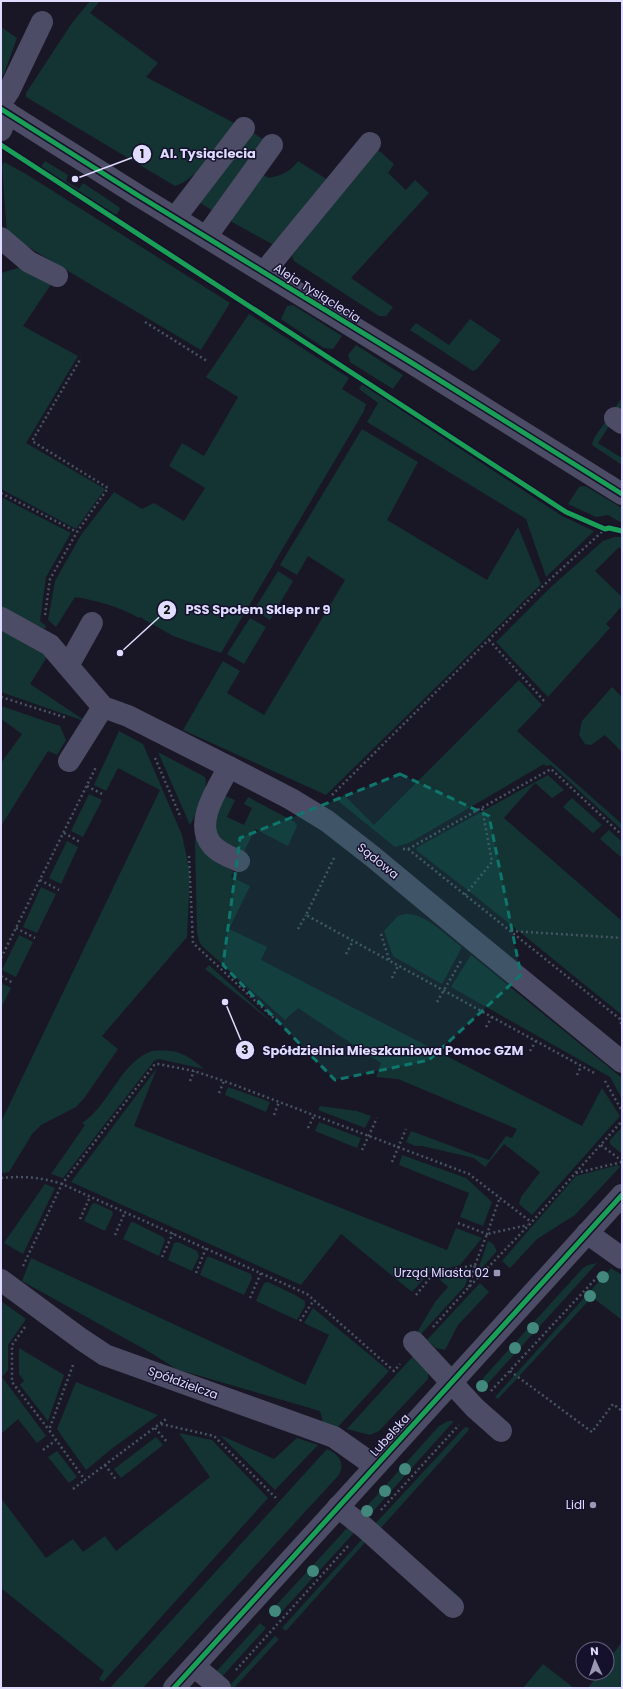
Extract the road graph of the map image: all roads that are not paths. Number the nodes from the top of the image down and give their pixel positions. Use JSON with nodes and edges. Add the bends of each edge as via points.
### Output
{"nodes":[{"id":1,"x":42,"y":22,"type":"dead end"},
{"id":2,"x":3,"y":114,"type":"edge"},
{"id":3,"x":244,"y":128,"type":"dead end"},
{"id":4,"x":370,"y":143,"type":"dead end"},
{"id":5,"x":272,"y":144,"type":"dead end"},
{"id":6,"x":175,"y":218,"type":"junction"},
{"id":7,"x":206,"y":237,"type":"junction"},
{"id":8,"x":1,"y":238,"type":"edge"},
{"id":9,"x":264,"y":272,"type":"junction"},
{"id":10,"x":57,"y":276,"type":"dead end"},
{"id":11,"x":622,"y":494,"type":"edge"},
{"id":12,"x":1,"y":618,"type":"edge"},
{"id":13,"x":92,"y":623,"type":"dead end"},
{"id":14,"x":68,"y":666,"type":"junction"},
{"id":15,"x":104,"y":707,"type":"junction"},
{"id":16,"x":69,"y":761,"type":"dead end"},
{"id":17,"x":229,"y":767,"type":"junction"},
{"id":18,"x":239,"y":861,"type":"dead end"},
{"id":19,"x":622,"y":1062,"type":"edge"},
{"id":20,"x":622,"y":1195,"type":"edge"},
{"id":21,"x":587,"y":1233,"type":"junction"},
{"id":22,"x":620,"y":1256,"type":"edge"},
{"id":23,"x":7,"y":1284,"type":"edge"},
{"id":24,"x":416,"y":1344,"type":"road end"},
{"id":25,"x":451,"y":1383,"type":"junction"},
{"id":26,"x":501,"y":1431,"type":"dead end"},
{"id":27,"x":375,"y":1466,"type":"junction"},
{"id":28,"x":338,"y":1507,"type":"junction"},
{"id":29,"x":453,"y":1607,"type":"dead end"},
{"id":30,"x":194,"y":1666,"type":"junction"},
{"id":31,"x":174,"y":1688,"type":"edge"},
{"id":32,"x":220,"y":1688,"type":"edge"}],
"edges":[{"from":1,"to":2,"type":"street","via":[[9,91]]},
{"from":2,"to":6,"type":"street","name":"Aleja Tysiąclecia"},
{"from":3,"to":6,"type":"street"},
{"from":4,"to":9,"type":"street"},
{"from":5,"to":7,"type":"street"},
{"from":6,"to":7,"type":"street","name":"Aleja Tysiąclecia"},
{"from":7,"to":9,"type":"street","name":"Aleja Tysiąclecia"},
{"from":8,"to":10,"type":"street","via":[[29,262]]},
{"from":9,"to":11,"type":"street","name":"Aleja Tysiąclecia"},
{"from":12,"to":14,"type":"street","via":[[50,644]]},
{"from":13,"to":14,"type":"street"},
{"from":14,"to":15,"type":"street"},
{"from":15,"to":16,"type":"street"},
{"from":15,"to":17,"type":"street","name":"Sądowa","via":[[128,716]]},
{"from":17,"to":18,"type":"street","via":[[206,816],[206,835],[212,845]]},
{"from":17,"to":19,"type":"street","name":"Sądowa","via":[[327,820]]},
{"from":20,"to":21,"type":"street","name":"Lubelska"},
{"from":21,"to":22,"type":"street"},
{"from":21,"to":25,"type":"street","name":"Lubelska"},
{"from":23,"to":27,"type":"street","name":"Spółdzielcza","via":[[105,1355],[334,1437]]},
{"from":24,"to":25,"type":"street"},
{"from":25,"to":26,"type":"street"},
{"from":25,"to":27,"type":"street","name":"Lubelska"},
{"from":27,"to":28,"type":"street","name":"Lubelska"},
{"from":28,"to":29,"type":"street"},
{"from":28,"to":30,"type":"street","name":"Lubelska"},
{"from":30,"to":31,"type":"street","name":"Lubelska"},
{"from":30,"to":32,"type":"street"}]}
